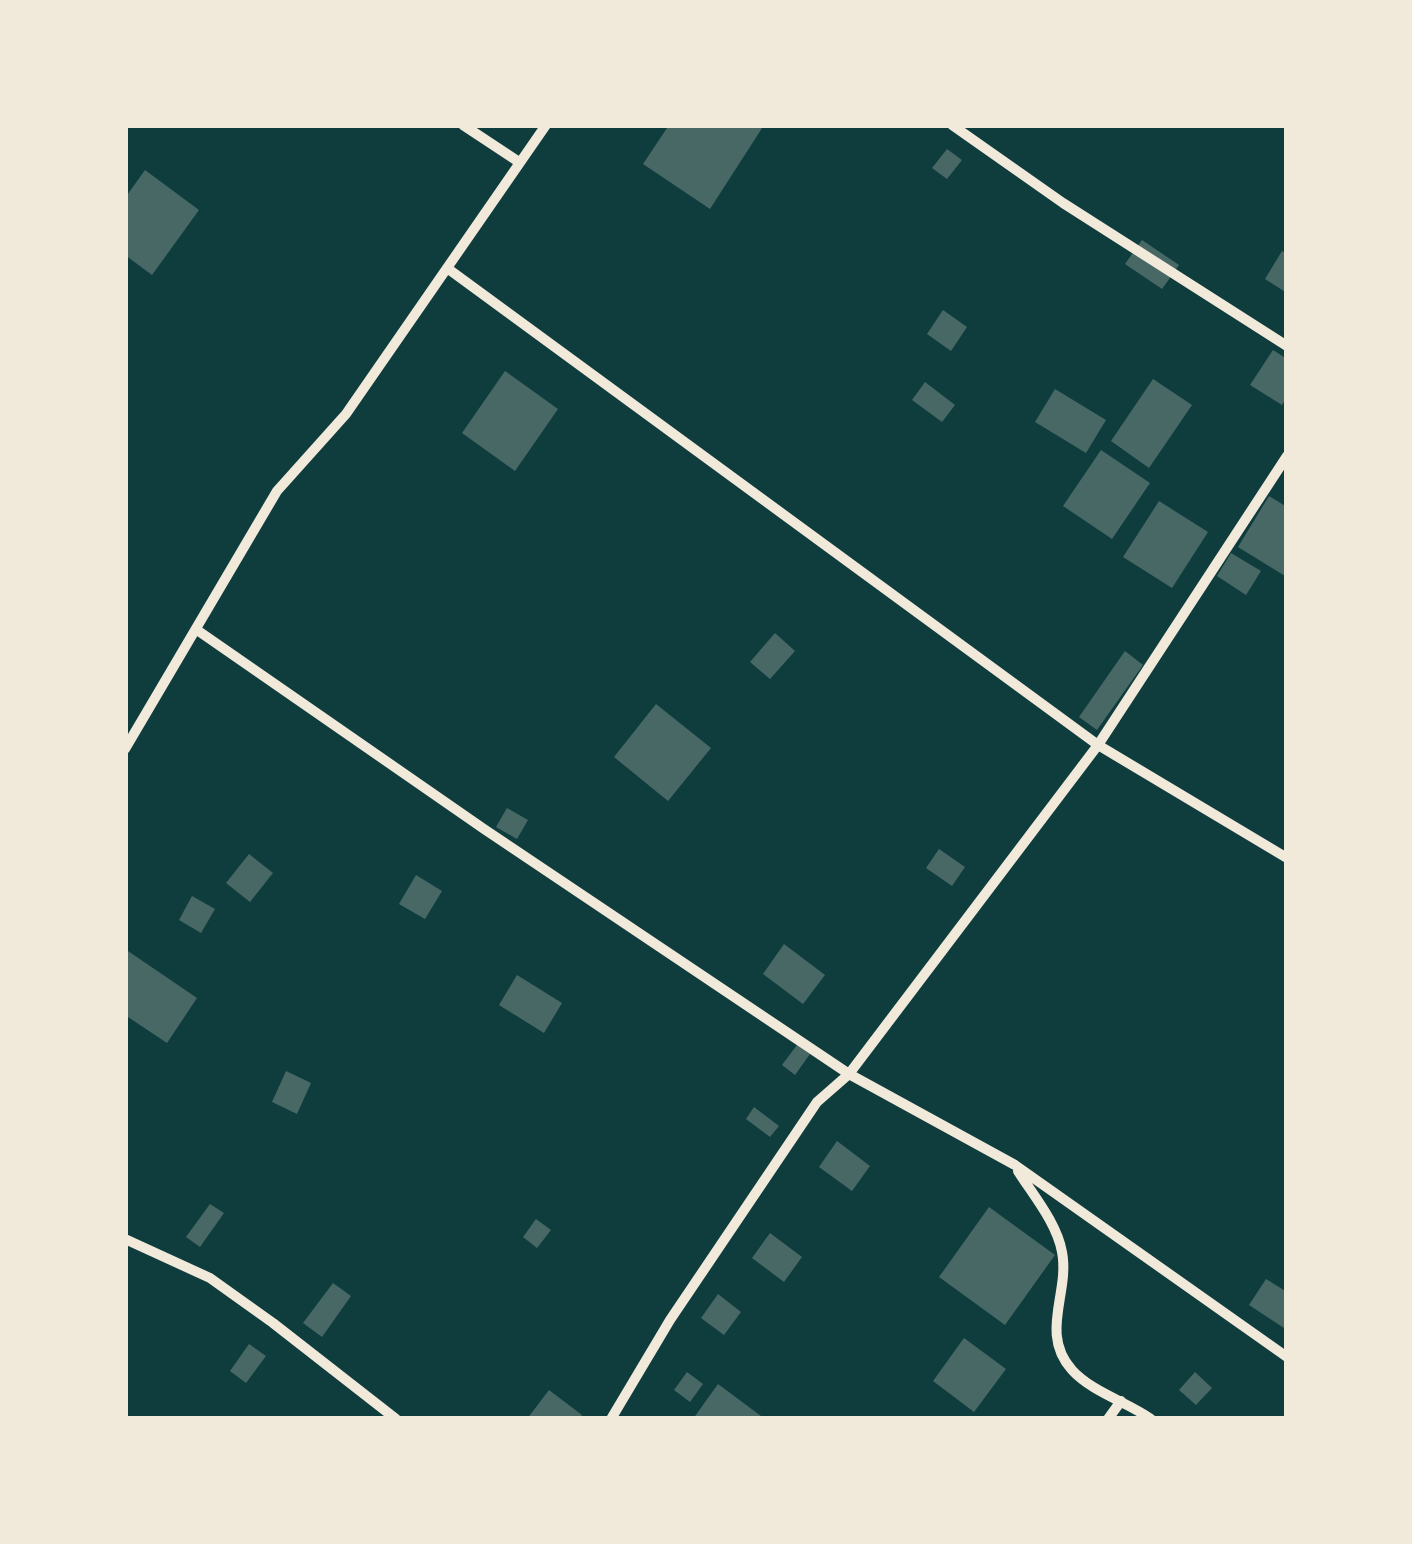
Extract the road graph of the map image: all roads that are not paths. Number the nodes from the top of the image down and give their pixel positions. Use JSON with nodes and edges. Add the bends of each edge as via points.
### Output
{"nodes":[{"id":1,"x":464,"y":125,"type":"edge"},
{"id":2,"x":546,"y":125,"type":"edge"},
{"id":3,"x":952,"y":125,"type":"edge"},
{"id":4,"x":519,"y":162,"type":"junction"},
{"id":5,"x":447,"y":268,"type":"junction"},
{"id":6,"x":1287,"y":346,"type":"edge"},
{"id":7,"x":1287,"y":456,"type":"edge"},
{"id":8,"x":197,"y":630,"type":"junction"},
{"id":9,"x":1098,"y":745,"type":"junction"},
{"id":10,"x":125,"y":749,"type":"edge"},
{"id":11,"x":1287,"y":858,"type":"edge"},
{"id":12,"x":850,"y":1074,"type":"junction"},
{"id":13,"x":1015,"y":1166,"type":"junction"},
{"id":14,"x":125,"y":1240,"type":"edge"},
{"id":15,"x":1287,"y":1357,"type":"edge"},
{"id":16,"x":1122,"y":1401,"type":"junction"},
{"id":17,"x":396,"y":1419,"type":"edge"},
{"id":18,"x":610,"y":1419,"type":"edge"},
{"id":19,"x":1108,"y":1419,"type":"edge"},
{"id":20,"x":1150,"y":1419,"type":"edge"}],
"edges":[{"from":1,"to":4,"type":"street"},
{"from":2,"to":4,"type":"street"},
{"from":3,"to":6,"type":"street"},
{"from":4,"to":5,"type":"street"},
{"from":5,"to":8,"type":"street","via":[[346,414],[277,492]]},
{"from":5,"to":9,"type":"street"},
{"from":7,"to":9,"type":"street"},
{"from":8,"to":10,"type":"street"},
{"from":8,"to":12,"type":"street"},
{"from":9,"to":11,"type":"street"},
{"from":9,"to":12,"type":"street"},
{"from":12,"to":13,"type":"street"},
{"from":12,"to":18,"type":"street","via":[[817,1102]]},
{"from":13,"to":15,"type":"street"},
{"from":13,"to":16,"type":"street","via":[[1062,1251],[1055,1326],[1062,1357]]},
{"from":14,"to":17,"type":"street","via":[[210,1278]]},
{"from":16,"to":19,"type":"street"},
{"from":16,"to":20,"type":"street"}]}
